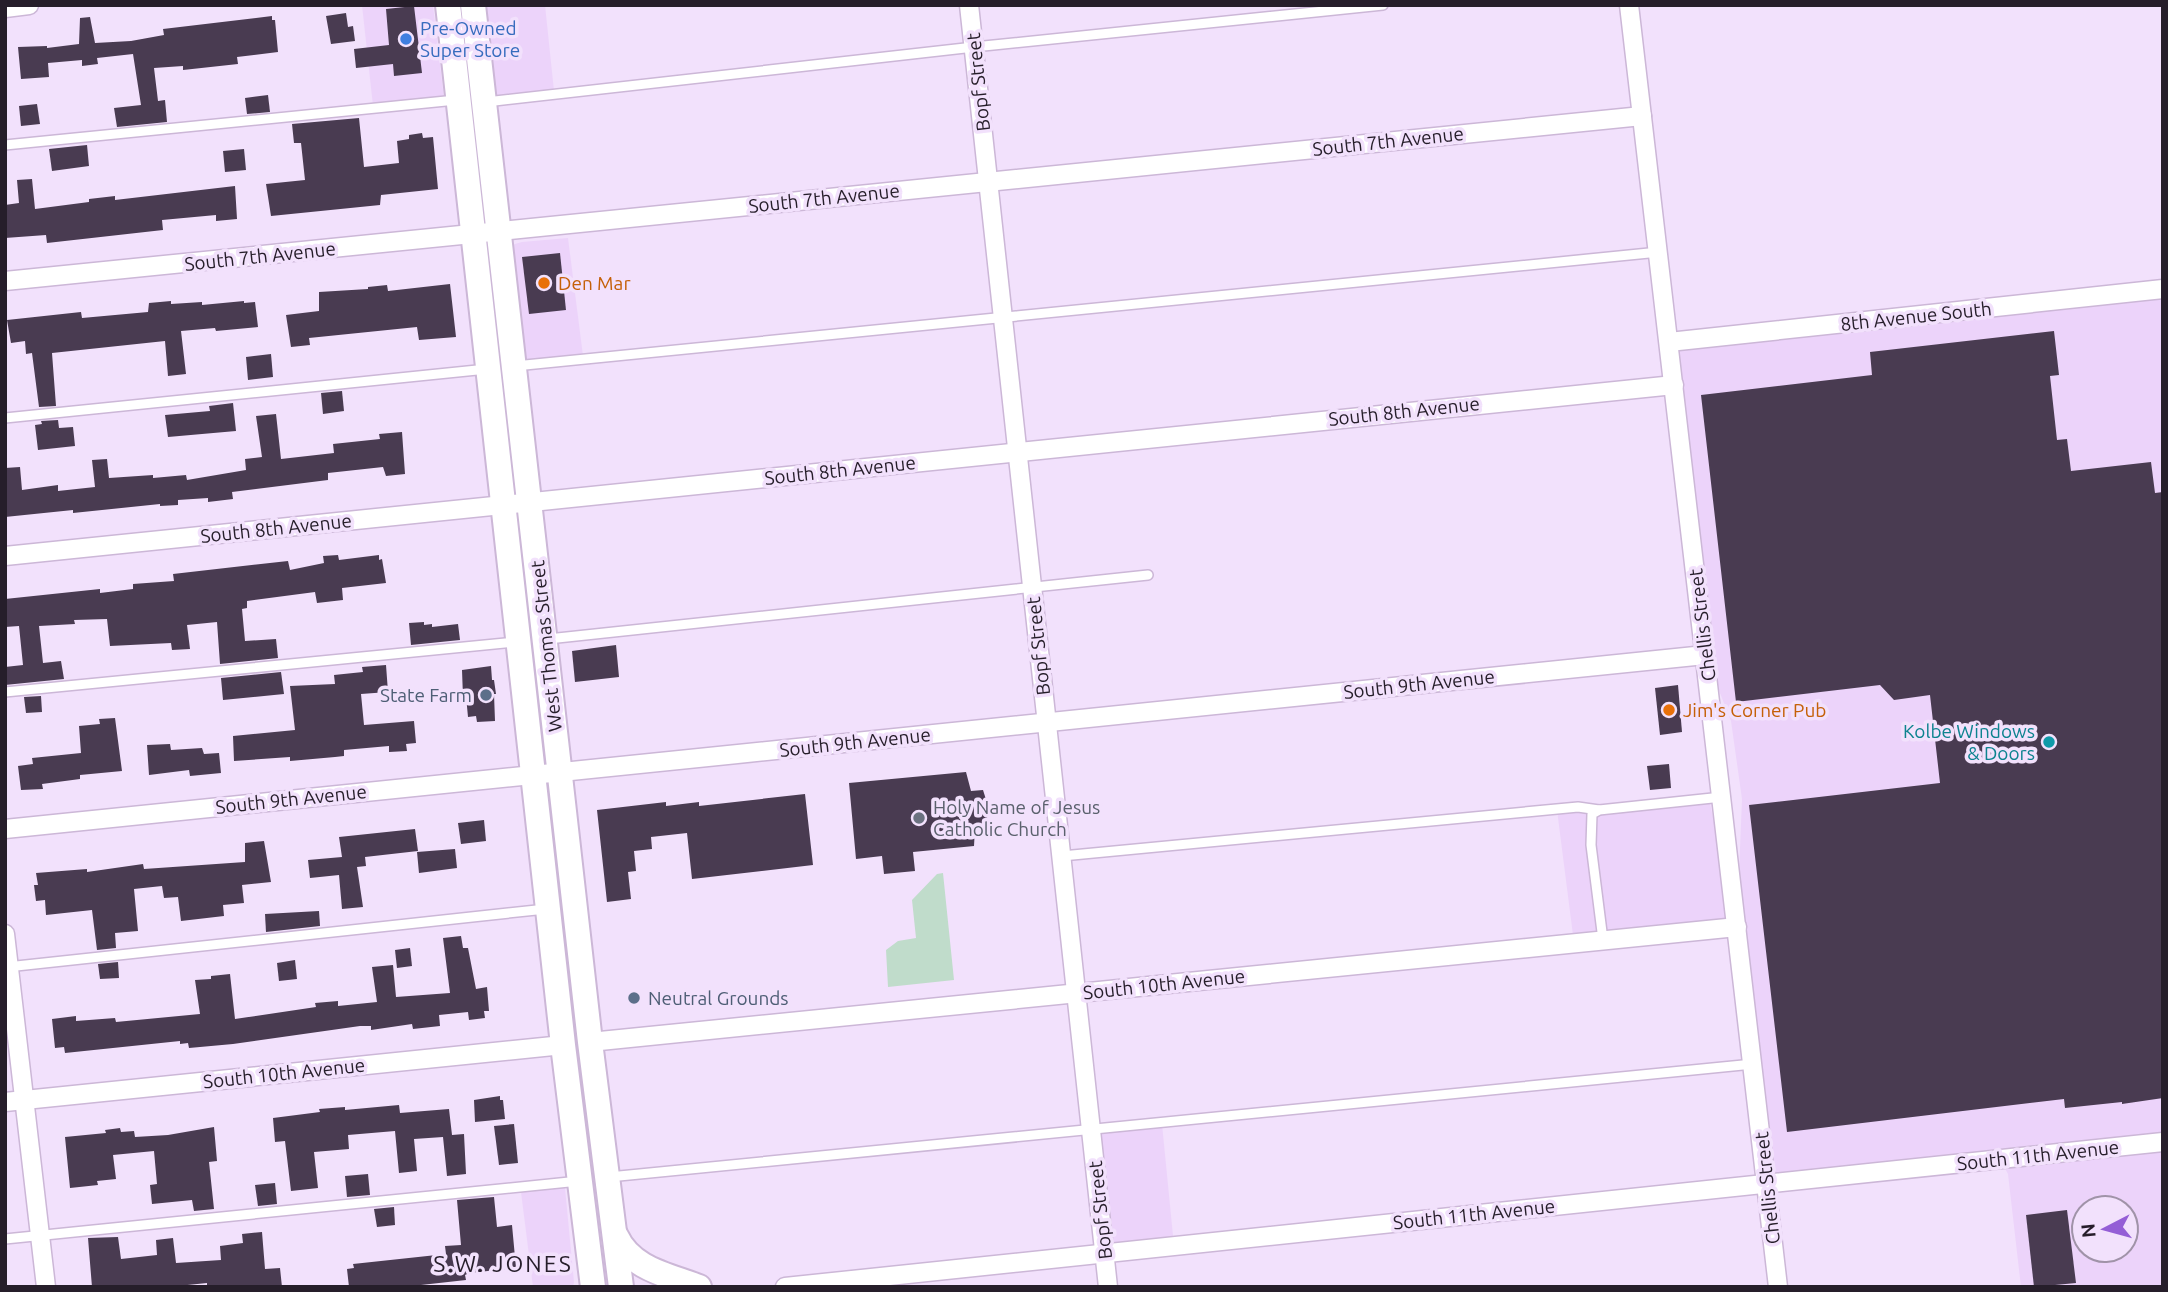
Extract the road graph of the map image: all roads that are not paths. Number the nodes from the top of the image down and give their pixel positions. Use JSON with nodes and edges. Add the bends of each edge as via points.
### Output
{"nodes":[{"id":1,"x":29,"y":5,"type":"edge"},
{"id":2,"x":448,"y":5,"type":"edge"},
{"id":3,"x":472,"y":5,"type":"edge"},
{"id":4,"x":969,"y":5,"type":"edge"},
{"id":5,"x":1383,"y":5,"type":"edge"},
{"id":6,"x":1629,"y":5,"type":"edge"},
{"id":7,"x":5,"y":8,"type":"edge"},
{"id":8,"x":974,"y":47,"type":"junction"},
{"id":9,"x":459,"y":99,"type":"junction"},
{"id":10,"x":485,"y":102,"type":"junction"},
{"id":11,"x":1642,"y":116,"type":"junction"},
{"id":12,"x":5,"y":145,"type":"edge"},
{"id":13,"x":989,"y":181,"type":"junction"},
{"id":14,"x":500,"y":232,"type":"junction"},
{"id":15,"x":473,"y":234,"type":"junction"},
{"id":16,"x":1659,"y":252,"type":"junction"},
{"id":17,"x":5,"y":281,"type":"edge"},
{"id":18,"x":2163,"y":289,"type":"edge"},
{"id":19,"x":1003,"y":317,"type":"junction"},
{"id":20,"x":1669,"y":342,"type":"junction"},
{"id":21,"x":514,"y":366,"type":"junction"},
{"id":22,"x":488,"y":369,"type":"junction"},
{"id":23,"x":1674,"y":385,"type":"junction"},
{"id":24,"x":5,"y":418,"type":"edge"},
{"id":25,"x":1018,"y":451,"type":"junction"},
{"id":26,"x":530,"y":502,"type":"junction"},
{"id":27,"x":504,"y":504,"type":"junction"},
{"id":28,"x":5,"y":556,"type":"edge"},
{"id":29,"x":1148,"y":575,"type":"dead end"},
{"id":30,"x":1032,"y":586,"type":"junction"},
{"id":31,"x":546,"y":639,"type":"junction"},
{"id":32,"x":519,"y":641,"type":"junction"},
{"id":33,"x":1705,"y":655,"type":"junction"},
{"id":34,"x":5,"y":692,"type":"edge"},
{"id":35,"x":1047,"y":722,"type":"junction"},
{"id":36,"x":560,"y":771,"type":"junction"},
{"id":37,"x":533,"y":774,"type":"junction"},
{"id":38,"x":1722,"y":797,"type":"junction"},
{"id":39,"x":1599,"y":810,"type":"junction"},
{"id":40,"x":5,"y":829,"type":"edge"},
{"id":41,"x":1062,"y":856,"type":"junction"},
{"id":42,"x":548,"y":909,"type":"junction"},
{"id":43,"x":1737,"y":927,"type":"junction"},
{"id":44,"x":5,"y":934,"type":"edge"},
{"id":45,"x":1603,"y":940,"type":"junction"},
{"id":46,"x":7,"y":967,"type":"edge"},
{"id":47,"x":1077,"y":992,"type":"junction"},
{"id":48,"x":590,"y":1042,"type":"junction"},
{"id":49,"x":563,"y":1045,"type":"junction"},
{"id":50,"x":1753,"y":1064,"type":"junction"},
{"id":51,"x":24,"y":1100,"type":"junction"},
{"id":52,"x":5,"y":1102,"type":"edge"},
{"id":53,"x":1091,"y":1131,"type":"junction"},
{"id":54,"x":2163,"y":1143,"type":"edge"},
{"id":55,"x":608,"y":1177,"type":"junction"},
{"id":56,"x":581,"y":1181,"type":"junction"},
{"id":57,"x":1767,"y":1184,"type":"junction"},
{"id":58,"x":615,"y":1234,"type":"junction"},
{"id":59,"x":40,"y":1236,"type":"junction"},
{"id":60,"x":5,"y":1239,"type":"edge"},
{"id":61,"x":1105,"y":1253,"type":"junction"},
{"id":62,"x":46,"y":1287,"type":"edge"},
{"id":63,"x":593,"y":1287,"type":"edge"},
{"id":64,"x":621,"y":1287,"type":"edge"},
{"id":65,"x":699,"y":1287,"type":"edge"},
{"id":66,"x":785,"y":1287,"type":"edge"},
{"id":67,"x":1108,"y":1287,"type":"edge"},
{"id":68,"x":1778,"y":1287,"type":"edge"}],
"edges":[{"from":1,"to":7,"type":"street"},
{"from":2,"to":9,"type":"main road","name":"West Thomas Street"},
{"from":3,"to":10,"type":"main road","name":"West Thomas Street"},
{"from":4,"to":8,"type":"street","name":"Bopf Street"},
{"from":5,"to":8,"type":"lane"},
{"from":6,"to":11,"type":"street","name":"Chellis Street"},
{"from":8,"to":10,"type":"lane"},
{"from":8,"to":13,"type":"street","name":"Bopf Street"},
{"from":9,"to":12,"type":"lane"},
{"from":9,"to":15,"type":"main road","name":"West Thomas Street"},
{"from":10,"to":14,"type":"main road","name":"West Thomas Street"},
{"from":11,"to":13,"type":"street","name":"South 7th Avenue"},
{"from":11,"to":16,"type":"street","name":"Chellis Street"},
{"from":13,"to":14,"type":"street","name":"South 7th Avenue"},
{"from":13,"to":19,"type":"street","name":"Bopf Street"},
{"from":14,"to":15,"type":"street","name":"South 7th Avenue"},
{"from":14,"to":21,"type":"main road","name":"West Thomas Street"},
{"from":15,"to":17,"type":"street","name":"South 7th Avenue"},
{"from":15,"to":22,"type":"main road","name":"West Thomas Street"},
{"from":16,"to":19,"type":"lane"},
{"from":16,"to":20,"type":"street","name":"Chellis Street"},
{"from":18,"to":20,"type":"street","name":"8th Avenue South"},
{"from":19,"to":21,"type":"lane"},
{"from":19,"to":25,"type":"street","name":"Bopf Street"},
{"from":20,"to":23,"type":"street","name":"Chellis Street"},
{"from":21,"to":26,"type":"main road","name":"West Thomas Street"},
{"from":22,"to":24,"type":"lane"},
{"from":22,"to":27,"type":"main road","name":"West Thomas Street"},
{"from":23,"to":25,"type":"street","name":"South 8th Avenue"},
{"from":23,"to":33,"type":"street","name":"Chellis Street"},
{"from":25,"to":26,"type":"street","name":"South 8th Avenue"},
{"from":25,"to":30,"type":"street","name":"Bopf Street"},
{"from":26,"to":27,"type":"street","name":"South 8th Avenue"},
{"from":26,"to":31,"type":"main road","name":"West Thomas Street"},
{"from":27,"to":28,"type":"street","name":"South 8th Avenue"},
{"from":27,"to":32,"type":"main road","name":"West Thomas Street"},
{"from":29,"to":30,"type":"lane"},
{"from":30,"to":31,"type":"lane"},
{"from":30,"to":35,"type":"street","name":"Bopf Street"},
{"from":31,"to":36,"type":"main road","name":"West Thomas Street"},
{"from":32,"to":34,"type":"lane"},
{"from":32,"to":37,"type":"main road","name":"West Thomas Street"},
{"from":33,"to":35,"type":"street","name":"South 9th Avenue"},
{"from":33,"to":38,"type":"street","name":"Chellis Street"},
{"from":35,"to":36,"type":"street","name":"South 9th Avenue"},
{"from":35,"to":41,"type":"street","name":"Bopf Street"},
{"from":36,"to":37,"type":"street","name":"South 9th Avenue"},
{"from":36,"to":48,"type":"main road","name":"West Thomas Street"},
{"from":37,"to":40,"type":"street","name":"South 9th Avenue"},
{"from":37,"to":42,"type":"main road","name":"West Thomas Street"},
{"from":38,"to":39,"type":"lane"},
{"from":38,"to":43,"type":"street","name":"Chellis Street"},
{"from":39,"to":41,"type":"lane","via":[[1578,807]]},
{"from":39,"to":45,"type":"lane","via":[[1592,814],[1591,845]]},
{"from":41,"to":47,"type":"street","name":"Bopf Street"},
{"from":42,"to":46,"type":"lane"},
{"from":42,"to":49,"type":"main road","name":"West Thomas Street"},
{"from":43,"to":45,"type":"street","name":"South 10th Avenue"},
{"from":43,"to":50,"type":"street","name":"Chellis Street"},
{"from":44,"to":46,"type":"street"},
{"from":45,"to":47,"type":"street","name":"South 10th Avenue"},
{"from":46,"to":51,"type":"street"},
{"from":47,"to":48,"type":"street","name":"South 10th Avenue"},
{"from":47,"to":53,"type":"street","name":"Bopf Street"},
{"from":48,"to":55,"type":"main road","name":"West Thomas Street"},
{"from":49,"to":51,"type":"street","name":"South 10th Avenue"},
{"from":49,"to":56,"type":"main road","name":"West Thomas Street"},
{"from":50,"to":53,"type":"lane"},
{"from":50,"to":57,"type":"street","name":"Chellis Street"},
{"from":51,"to":52,"type":"street","name":"South 10th Avenue"},
{"from":51,"to":59,"type":"street"},
{"from":53,"to":55,"type":"lane"},
{"from":53,"to":61,"type":"street","name":"Bopf Street"},
{"from":54,"to":57,"type":"street","name":"South 11th Avenue"},
{"from":55,"to":58,"type":"main road","name":"West Thomas Street"},
{"from":56,"to":59,"type":"lane"},
{"from":56,"to":63,"type":"main road","name":"West Thomas Street"},
{"from":57,"to":61,"type":"street","name":"South 11th Avenue"},
{"from":57,"to":68,"type":"street","name":"Chellis Street"},
{"from":58,"to":64,"type":"main road","name":"West Thomas Street"},
{"from":58,"to":65,"type":"main road","via":[[624,1253],[639,1264]]},
{"from":59,"to":60,"type":"lane"},
{"from":59,"to":62,"type":"street"},
{"from":61,"to":66,"type":"street","name":"South 11th Avenue"},
{"from":61,"to":67,"type":"street","name":"Bopf Street"}]}
